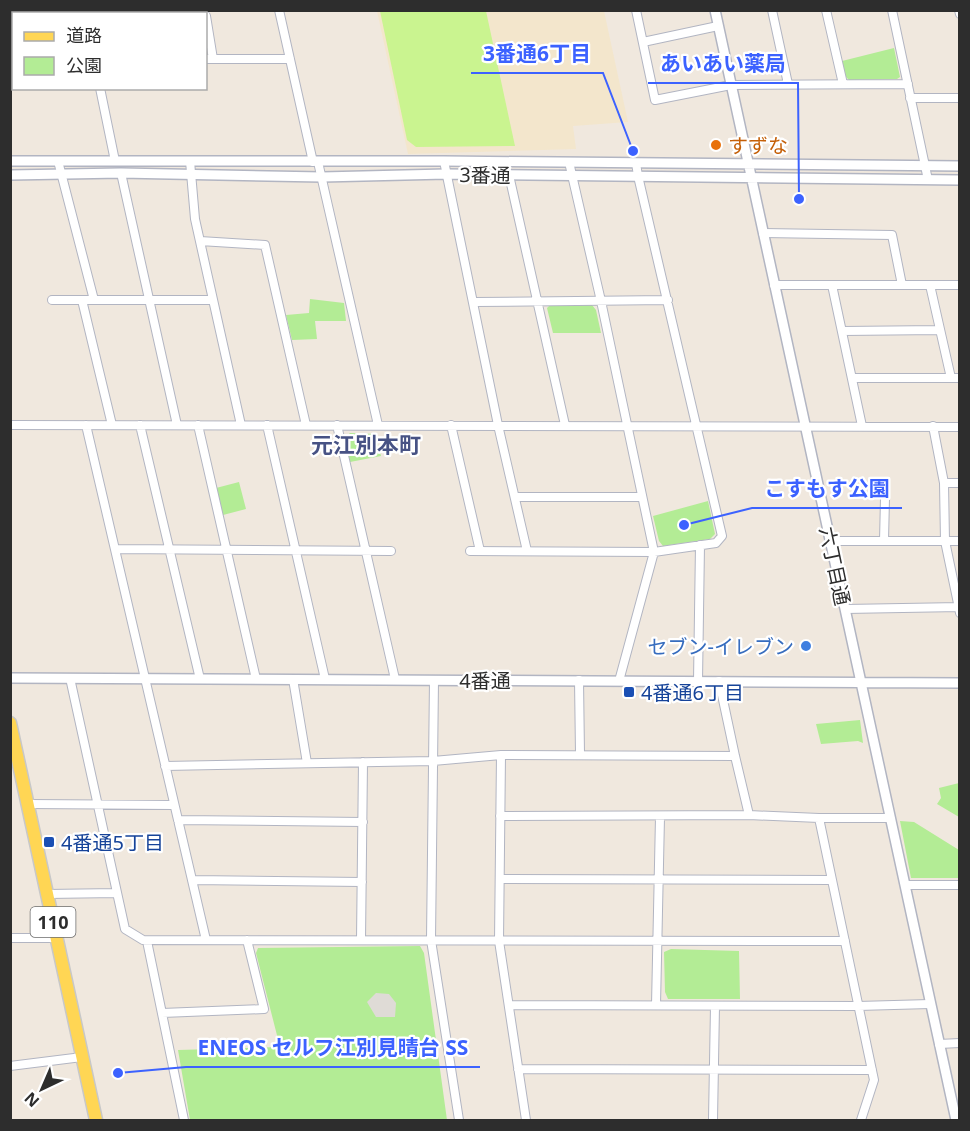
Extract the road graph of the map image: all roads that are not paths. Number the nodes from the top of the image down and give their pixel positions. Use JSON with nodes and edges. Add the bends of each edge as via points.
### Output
{"nodes":[{"id":1,"x":279,"y":10,"type":"edge"},
{"id":2,"x":636,"y":10,"type":"edge"},
{"id":3,"x":715,"y":10,"type":"edge"},
{"id":4,"x":772,"y":10,"type":"edge"},
{"id":5,"x":826,"y":10,"type":"edge"},
{"id":6,"x":892,"y":10,"type":"edge"},
{"id":7,"x":718,"y":26,"type":"junction"},
{"id":8,"x":207,"y":36,"type":"edge"},
{"id":9,"x":643,"y":42,"type":"junction"},
{"id":10,"x":209,"y":59,"type":"edge"},
{"id":11,"x":290,"y":59,"type":"junction"},
{"id":12,"x":730,"y":84,"type":"junction"},
{"id":13,"x":788,"y":84,"type":"junction"},
{"id":14,"x":843,"y":84,"type":"junction"},
{"id":15,"x":908,"y":84,"type":"junction"},
{"id":16,"x":100,"y":90,"type":"edge"},
{"id":17,"x":910,"y":98,"type":"junction"},
{"id":18,"x":960,"y":98,"type":"edge"},
{"id":19,"x":10,"y":161,"type":"edge"},
{"id":20,"x":57,"y":161,"type":"junction"},
{"id":21,"x":115,"y":161,"type":"junction"},
{"id":22,"x":190,"y":161,"type":"junction"},
{"id":23,"x":444,"y":161,"type":"junction"},
{"id":24,"x":315,"y":162,"type":"junction"},
{"id":25,"x":569,"y":162,"type":"junction"},
{"id":26,"x":636,"y":163,"type":"junction"},
{"id":27,"x":747,"y":164,"type":"junction"},
{"id":28,"x":924,"y":166,"type":"junction"},
{"id":29,"x":960,"y":166,"type":"edge"},
{"id":30,"x":121,"y":173,"type":"junction"},
{"id":31,"x":446,"y":174,"type":"junction"},
{"id":32,"x":10,"y":175,"type":"edge"},
{"id":33,"x":61,"y":175,"type":"junction"},
{"id":34,"x":509,"y":175,"type":"junction"},
{"id":35,"x":191,"y":176,"type":"junction"},
{"id":36,"x":571,"y":176,"type":"junction"},
{"id":37,"x":322,"y":177,"type":"junction"},
{"id":38,"x":638,"y":177,"type":"junction"},
{"id":39,"x":751,"y":178,"type":"junction"},
{"id":40,"x":928,"y":180,"type":"junction"},
{"id":41,"x":960,"y":180,"type":"edge"},
{"id":42,"x":763,"y":233,"type":"junction"},
{"id":43,"x":200,"y":241,"type":"junction"},
{"id":44,"x":774,"y":285,"type":"junction"},
{"id":45,"x":832,"y":285,"type":"junction"},
{"id":46,"x":902,"y":285,"type":"junction"},
{"id":47,"x":930,"y":285,"type":"junction"},
{"id":48,"x":960,"y":285,"type":"edge"},
{"id":49,"x":51,"y":300,"type":"dead end"},
{"id":50,"x":82,"y":300,"type":"junction"},
{"id":51,"x":94,"y":300,"type":"junction"},
{"id":52,"x":148,"y":300,"type":"junction"},
{"id":53,"x":213,"y":300,"type":"junction"},
{"id":54,"x":668,"y":300,"type":"junction"},
{"id":55,"x":601,"y":301,"type":"junction"},
{"id":56,"x":474,"y":302,"type":"junction"},
{"id":57,"x":537,"y":302,"type":"junction"},
{"id":58,"x":940,"y":330,"type":"junction"},
{"id":59,"x":842,"y":331,"type":"junction"},
{"id":60,"x":852,"y":378,"type":"junction"},
{"id":61,"x":955,"y":378,"type":"edge"},
{"id":62,"x":10,"y":425,"type":"edge"},
{"id":63,"x":86,"y":425,"type":"junction"},
{"id":64,"x":112,"y":425,"type":"junction"},
{"id":65,"x":140,"y":425,"type":"junction"},
{"id":66,"x":177,"y":425,"type":"junction"},
{"id":67,"x":198,"y":425,"type":"junction"},
{"id":68,"x":241,"y":425,"type":"junction"},
{"id":69,"x":267,"y":425,"type":"junction"},
{"id":70,"x":306,"y":425,"type":"junction"},
{"id":71,"x":337,"y":425,"type":"junction"},
{"id":72,"x":378,"y":425,"type":"junction"},
{"id":73,"x":451,"y":425,"type":"junction"},
{"id":74,"x":498,"y":425,"type":"junction"},
{"id":75,"x":565,"y":425,"type":"junction"},
{"id":76,"x":627,"y":426,"type":"junction"},
{"id":77,"x":698,"y":426,"type":"junction"},
{"id":78,"x":805,"y":426,"type":"junction"},
{"id":79,"x":862,"y":426,"type":"junction"},
{"id":80,"x":933,"y":426,"type":"junction"},
{"id":81,"x":960,"y":426,"type":"edge"},
{"id":82,"x":944,"y":483,"type":"junction"},
{"id":83,"x":960,"y":483,"type":"edge"},
{"id":84,"x":515,"y":496,"type":"junction"},
{"id":85,"x":642,"y":497,"type":"junction"},
{"id":86,"x":885,"y":498,"type":"dead end"},
{"id":87,"x":830,"y":541,"type":"junction"},
{"id":88,"x":884,"y":541,"type":"junction"},
{"id":89,"x":945,"y":541,"type":"junction"},
{"id":90,"x":960,"y":542,"type":"edge"},
{"id":91,"x":700,"y":545,"type":"junction"},
{"id":92,"x":115,"y":549,"type":"junction"},
{"id":93,"x":168,"y":550,"type":"junction"},
{"id":94,"x":226,"y":550,"type":"junction"},
{"id":95,"x":296,"y":550,"type":"junction"},
{"id":96,"x":470,"y":550,"type":"dead end"},
{"id":97,"x":480,"y":550,"type":"junction"},
{"id":98,"x":364,"y":551,"type":"junction"},
{"id":99,"x":391,"y":551,"type":"dead end"},
{"id":100,"x":528,"y":551,"type":"junction"},
{"id":101,"x":654,"y":552,"type":"junction"},
{"id":102,"x":844,"y":609,"type":"junction"},
{"id":103,"x":959,"y":609,"type":"edge"},
{"id":104,"x":10,"y":678,"type":"edge"},
{"id":105,"x":70,"y":678,"type":"junction"},
{"id":106,"x":145,"y":678,"type":"junction"},
{"id":107,"x":200,"y":679,"type":"junction"},
{"id":108,"x":256,"y":679,"type":"junction"},
{"id":109,"x":293,"y":679,"type":"junction"},
{"id":110,"x":325,"y":679,"type":"junction"},
{"id":111,"x":395,"y":680,"type":"junction"},
{"id":112,"x":434,"y":680,"type":"junction"},
{"id":113,"x":579,"y":680,"type":"junction"},
{"id":114,"x":619,"y":681,"type":"junction"},
{"id":115,"x":698,"y":681,"type":"junction"},
{"id":116,"x":719,"y":681,"type":"junction"},
{"id":117,"x":860,"y":682,"type":"junction"},
{"id":118,"x":960,"y":683,"type":"edge"},
{"id":119,"x":10,"y":723,"type":"edge"},
{"id":120,"x":580,"y":754,"type":"junction"},
{"id":121,"x":501,"y":755,"type":"junction"},
{"id":122,"x":735,"y":756,"type":"junction"},
{"id":123,"x":433,"y":761,"type":"junction"},
{"id":124,"x":363,"y":762,"type":"junction"},
{"id":125,"x":307,"y":763,"type":"junction"},
{"id":126,"x":165,"y":766,"type":"junction"},
{"id":127,"x":28,"y":804,"type":"junction"},
{"id":128,"x":98,"y":805,"type":"junction"},
{"id":129,"x":174,"y":805,"type":"junction"},
{"id":130,"x":500,"y":816,"type":"junction"},
{"id":131,"x":749,"y":816,"type":"junction"},
{"id":132,"x":660,"y":817,"type":"junction"},
{"id":133,"x":819,"y":818,"type":"junction"},
{"id":134,"x":890,"y":818,"type":"junction"},
{"id":135,"x":178,"y":820,"type":"junction"},
{"id":136,"x":363,"y":822,"type":"junction"},
{"id":137,"x":500,"y":879,"type":"junction"},
{"id":138,"x":658,"y":879,"type":"junction"},
{"id":139,"x":192,"y":880,"type":"junction"},
{"id":140,"x":832,"y":880,"type":"junction"},
{"id":141,"x":362,"y":882,"type":"junction"},
{"id":142,"x":905,"y":885,"type":"junction"},
{"id":143,"x":960,"y":885,"type":"edge"},
{"id":144,"x":117,"y":893,"type":"junction"},
{"id":145,"x":47,"y":894,"type":"junction"},
{"id":146,"x":10,"y":938,"type":"edge"},
{"id":147,"x":57,"y":938,"type":"junction"},
{"id":148,"x":147,"y":940,"type":"junction"},
{"id":149,"x":206,"y":940,"type":"junction"},
{"id":150,"x":247,"y":940,"type":"junction"},
{"id":151,"x":361,"y":940,"type":"junction"},
{"id":152,"x":431,"y":940,"type":"junction"},
{"id":153,"x":499,"y":941,"type":"junction"},
{"id":154,"x":845,"y":941,"type":"junction"},
{"id":155,"x":657,"y":942,"type":"junction"},
{"id":156,"x":930,"y":1004,"type":"junction"},
{"id":157,"x":508,"y":1005,"type":"junction"},
{"id":158,"x":656,"y":1005,"type":"junction"},
{"id":159,"x":715,"y":1006,"type":"junction"},
{"id":160,"x":858,"y":1006,"type":"junction"},
{"id":161,"x":162,"y":1013,"type":"junction"},
{"id":162,"x":960,"y":1043,"type":"edge"},
{"id":163,"x":939,"y":1044,"type":"junction"},
{"id":164,"x":82,"y":1057,"type":"junction"},
{"id":165,"x":10,"y":1066,"type":"edge"},
{"id":166,"x":518,"y":1069,"type":"junction"},
{"id":167,"x":714,"y":1069,"type":"junction"},
{"id":168,"x":872,"y":1070,"type":"junction"},
{"id":169,"x":96,"y":1120,"type":"edge"},
{"id":170,"x":184,"y":1120,"type":"edge"},
{"id":171,"x":459,"y":1120,"type":"edge"},
{"id":172,"x":526,"y":1120,"type":"edge"},
{"id":173,"x":713,"y":1120,"type":"edge"},
{"id":174,"x":861,"y":1120,"type":"edge"},
{"id":175,"x":956,"y":1120,"type":"edge"}],
"edges":[{"from":1,"to":11,"type":"street"},
{"from":2,"to":9,"type":"street"},
{"from":3,"to":7,"type":"street","name":"六丁目通"},
{"from":4,"to":13,"type":"street"},
{"from":5,"to":14,"type":"street"},
{"from":6,"to":15,"type":"street"},
{"from":7,"to":9,"type":"street"},
{"from":7,"to":12,"type":"street","name":"六丁目通"},
{"from":8,"to":10,"type":"street"},
{"from":9,"to":12,"type":"street","via":[[655,100]]},
{"from":10,"to":11,"type":"street"},
{"from":11,"to":24,"type":"street"},
{"from":12,"to":13,"type":"street"},
{"from":12,"to":27,"type":"street","name":"六丁目通"},
{"from":13,"to":14,"type":"street"},
{"from":14,"to":15,"type":"street"},
{"from":15,"to":17,"type":"street"},
{"from":16,"to":21,"type":"street"},
{"from":17,"to":18,"type":"street"},
{"from":17,"to":28,"type":"street"},
{"from":19,"to":20,"type":"street","name":"3番通"},
{"from":20,"to":21,"type":"street","name":"3番通"},
{"from":20,"to":33,"type":"street"},
{"from":21,"to":22,"type":"street","name":"3番通"},
{"from":22,"to":24,"type":"street","name":"3番通"},
{"from":22,"to":35,"type":"street"},
{"from":23,"to":24,"type":"street","name":"3番通"},
{"from":23,"to":25,"type":"street","name":"3番通"},
{"from":23,"to":31,"type":"street"},
{"from":24,"to":37,"type":"street"},
{"from":25,"to":26,"type":"street","name":"3番通"},
{"from":25,"to":36,"type":"street"},
{"from":26,"to":27,"type":"street","name":"3番通"},
{"from":26,"to":38,"type":"street"},
{"from":27,"to":28,"type":"street","name":"3番通"},
{"from":27,"to":39,"type":"street","name":"六丁目通"},
{"from":28,"to":29,"type":"street","name":"3番通"},
{"from":28,"to":40,"type":"street"},
{"from":30,"to":33,"type":"street","name":"3番通"},
{"from":30,"to":35,"type":"street","name":"3番通"},
{"from":30,"to":52,"type":"street"},
{"from":31,"to":34,"type":"street","name":"3番通"},
{"from":31,"to":37,"type":"street","name":"3番通"},
{"from":31,"to":56,"type":"street"},
{"from":32,"to":33,"type":"street","name":"3番通"},
{"from":33,"to":51,"type":"street"},
{"from":34,"to":36,"type":"street","name":"3番通"},
{"from":34,"to":57,"type":"street"},
{"from":35,"to":37,"type":"street","name":"3番通"},
{"from":35,"to":43,"type":"street"},
{"from":36,"to":38,"type":"street","name":"3番通"},
{"from":36,"to":55,"type":"street"},
{"from":37,"to":72,"type":"street"},
{"from":38,"to":39,"type":"street","name":"3番通"},
{"from":38,"to":54,"type":"street"},
{"from":39,"to":40,"type":"street","name":"3番通"},
{"from":39,"to":42,"type":"street","name":"六丁目通"},
{"from":40,"to":41,"type":"street","name":"3番通"},
{"from":42,"to":44,"type":"street","name":"六丁目通"},
{"from":42,"to":46,"type":"street","via":[[892,235]]},
{"from":43,"to":53,"type":"street"},
{"from":43,"to":70,"type":"street","via":[[265,244]]},
{"from":44,"to":45,"type":"street"},
{"from":44,"to":78,"type":"street","name":"六丁目通"},
{"from":45,"to":46,"type":"street"},
{"from":45,"to":59,"type":"street"},
{"from":46,"to":47,"type":"street"},
{"from":47,"to":48,"type":"street"},
{"from":47,"to":58,"type":"street"},
{"from":49,"to":50,"type":"street"},
{"from":50,"to":51,"type":"street"},
{"from":50,"to":64,"type":"street"},
{"from":51,"to":52,"type":"street"},
{"from":52,"to":53,"type":"street"},
{"from":52,"to":66,"type":"street"},
{"from":53,"to":68,"type":"street"},
{"from":54,"to":55,"type":"street"},
{"from":54,"to":77,"type":"street"},
{"from":55,"to":57,"type":"street"},
{"from":55,"to":76,"type":"street"},
{"from":56,"to":57,"type":"street"},
{"from":56,"to":74,"type":"street"},
{"from":57,"to":75,"type":"street"},
{"from":58,"to":59,"type":"street"},
{"from":58,"to":61,"type":"street"},
{"from":59,"to":60,"type":"street"},
{"from":60,"to":61,"type":"street"},
{"from":60,"to":79,"type":"street"},
{"from":62,"to":63,"type":"street"},
{"from":63,"to":64,"type":"street"},
{"from":63,"to":92,"type":"street"},
{"from":64,"to":65,"type":"street"},
{"from":65,"to":66,"type":"street"},
{"from":65,"to":93,"type":"street"},
{"from":66,"to":67,"type":"street"},
{"from":67,"to":68,"type":"street"},
{"from":67,"to":94,"type":"street"},
{"from":68,"to":69,"type":"street"},
{"from":69,"to":70,"type":"street"},
{"from":69,"to":95,"type":"street"},
{"from":70,"to":71,"type":"street"},
{"from":71,"to":72,"type":"street"},
{"from":71,"to":98,"type":"street"},
{"from":72,"to":73,"type":"street"},
{"from":73,"to":74,"type":"street"},
{"from":73,"to":97,"type":"street"},
{"from":74,"to":75,"type":"street"},
{"from":74,"to":84,"type":"street"},
{"from":75,"to":76,"type":"street"},
{"from":76,"to":77,"type":"street"},
{"from":76,"to":85,"type":"street"},
{"from":77,"to":78,"type":"street"},
{"from":77,"to":91,"type":"street","via":[[722,536],[716,543]]},
{"from":78,"to":79,"type":"street"},
{"from":78,"to":87,"type":"street","name":"六丁目通"},
{"from":79,"to":80,"type":"street"},
{"from":80,"to":81,"type":"street"},
{"from":80,"to":82,"type":"street"},
{"from":82,"to":83,"type":"street"},
{"from":82,"to":89,"type":"street"},
{"from":84,"to":85,"type":"street"},
{"from":84,"to":100,"type":"street"},
{"from":85,"to":101,"type":"street"},
{"from":86,"to":88,"type":"street"},
{"from":87,"to":88,"type":"street"},
{"from":87,"to":102,"type":"street","name":"六丁目通"},
{"from":88,"to":89,"type":"street"},
{"from":89,"to":90,"type":"street"},
{"from":89,"to":103,"type":"street"},
{"from":91,"to":101,"type":"street"},
{"from":91,"to":115,"type":"street"},
{"from":92,"to":93,"type":"street"},
{"from":92,"to":106,"type":"street"},
{"from":93,"to":94,"type":"street"},
{"from":93,"to":107,"type":"street"},
{"from":94,"to":95,"type":"street"},
{"from":94,"to":108,"type":"street"},
{"from":95,"to":98,"type":"street"},
{"from":95,"to":110,"type":"street"},
{"from":96,"to":97,"type":"street"},
{"from":97,"to":100,"type":"street"},
{"from":98,"to":99,"type":"street"},
{"from":98,"to":111,"type":"street"},
{"from":100,"to":101,"type":"street"},
{"from":101,"to":114,"type":"street"},
{"from":102,"to":103,"type":"street"},
{"from":102,"to":117,"type":"street","name":"六丁目通"},
{"from":104,"to":105,"type":"street","name":"4番通"},
{"from":105,"to":106,"type":"street","name":"4番通"},
{"from":105,"to":128,"type":"street"},
{"from":106,"to":107,"type":"street","name":"4番通"},
{"from":106,"to":126,"type":"street"},
{"from":107,"to":108,"type":"street","name":"4番通"},
{"from":108,"to":109,"type":"street","name":"4番通"},
{"from":109,"to":110,"type":"street","name":"4番通"},
{"from":109,"to":125,"type":"street"},
{"from":110,"to":111,"type":"street","name":"4番通"},
{"from":111,"to":112,"type":"street","name":"4番通"},
{"from":112,"to":113,"type":"street","name":"4番通"},
{"from":112,"to":123,"type":"street"},
{"from":113,"to":114,"type":"street","name":"4番通"},
{"from":113,"to":120,"type":"street"},
{"from":114,"to":115,"type":"street","name":"4番通"},
{"from":115,"to":116,"type":"street","name":"4番通"},
{"from":116,"to":117,"type":"street","name":"4番通"},
{"from":116,"to":122,"type":"street"},
{"from":117,"to":118,"type":"street","name":"4番通"},
{"from":117,"to":134,"type":"street","name":"六丁目通"},
{"from":119,"to":127,"type":"main road","number":"110"},
{"from":120,"to":121,"type":"street"},
{"from":120,"to":122,"type":"street"},
{"from":121,"to":123,"type":"street"},
{"from":121,"to":130,"type":"street"},
{"from":122,"to":131,"type":"street"},
{"from":123,"to":124,"type":"street"},
{"from":123,"to":152,"type":"street"},
{"from":124,"to":125,"type":"street"},
{"from":124,"to":136,"type":"street"},
{"from":125,"to":126,"type":"street"},
{"from":126,"to":129,"type":"street"},
{"from":127,"to":128,"type":"street"},
{"from":127,"to":145,"type":"main road","number":"110"},
{"from":128,"to":129,"type":"street"},
{"from":128,"to":144,"type":"street"},
{"from":129,"to":135,"type":"street"},
{"from":130,"to":132,"type":"street"},
{"from":130,"to":137,"type":"street"},
{"from":131,"to":132,"type":"street"},
{"from":131,"to":133,"type":"street"},
{"from":132,"to":138,"type":"street"},
{"from":133,"to":134,"type":"street"},
{"from":133,"to":140,"type":"street"},
{"from":134,"to":142,"type":"street","name":"六丁目通"},
{"from":135,"to":136,"type":"street"},
{"from":135,"to":139,"type":"street"},
{"from":136,"to":141,"type":"street"},
{"from":137,"to":138,"type":"street"},
{"from":137,"to":153,"type":"street"},
{"from":138,"to":140,"type":"street"},
{"from":138,"to":155,"type":"street"},
{"from":139,"to":141,"type":"street"},
{"from":139,"to":149,"type":"street"},
{"from":140,"to":154,"type":"street"},
{"from":141,"to":151,"type":"street"},
{"from":142,"to":143,"type":"street"},
{"from":142,"to":156,"type":"street","name":"六丁目通"},
{"from":144,"to":145,"type":"street"},
{"from":144,"to":148,"type":"street","via":[[125,928]]},
{"from":145,"to":147,"type":"main road","number":"110"},
{"from":146,"to":147,"type":"street"},
{"from":147,"to":164,"type":"main road","number":"110"},
{"from":148,"to":149,"type":"street"},
{"from":148,"to":161,"type":"street"},
{"from":149,"to":150,"type":"street"},
{"from":150,"to":151,"type":"street"},
{"from":150,"to":161,"type":"street","via":[[264,1009]]},
{"from":151,"to":152,"type":"street"},
{"from":152,"to":153,"type":"street"},
{"from":152,"to":171,"type":"street"},
{"from":153,"to":155,"type":"street"},
{"from":153,"to":157,"type":"street"},
{"from":154,"to":155,"type":"street"},
{"from":154,"to":160,"type":"street"},
{"from":155,"to":158,"type":"street"},
{"from":156,"to":160,"type":"street"},
{"from":156,"to":163,"type":"street","name":"六丁目通"},
{"from":157,"to":158,"type":"street"},
{"from":157,"to":166,"type":"street"},
{"from":158,"to":159,"type":"street"},
{"from":159,"to":160,"type":"street"},
{"from":159,"to":167,"type":"street"},
{"from":160,"to":168,"type":"street"},
{"from":161,"to":170,"type":"street"},
{"from":162,"to":163,"type":"street"},
{"from":163,"to":175,"type":"street","name":"六丁目通"},
{"from":164,"to":165,"type":"street"},
{"from":164,"to":169,"type":"main road","number":"110"},
{"from":166,"to":167,"type":"street"},
{"from":166,"to":172,"type":"street"},
{"from":167,"to":168,"type":"street"},
{"from":167,"to":173,"type":"street"},
{"from":168,"to":174,"type":"street","via":[[874,1080]]}]}
